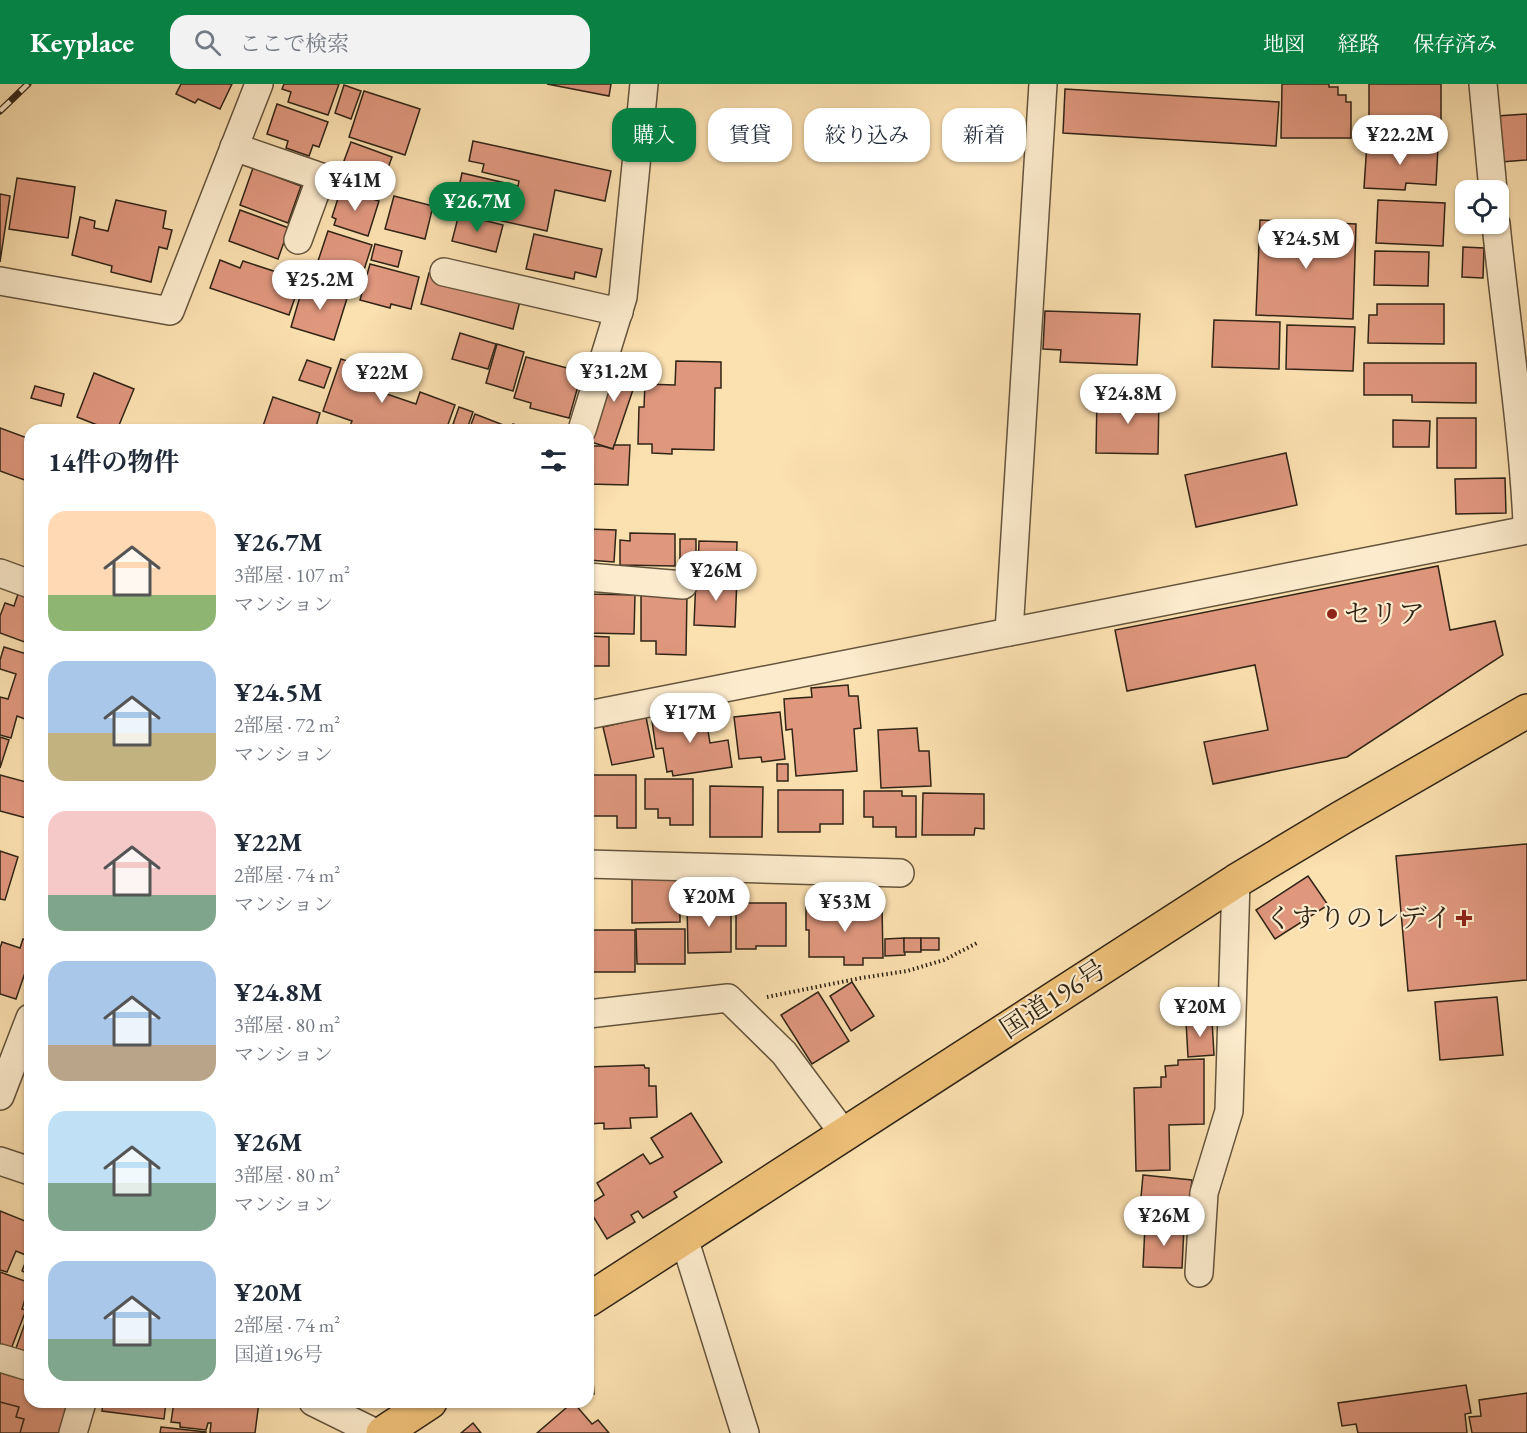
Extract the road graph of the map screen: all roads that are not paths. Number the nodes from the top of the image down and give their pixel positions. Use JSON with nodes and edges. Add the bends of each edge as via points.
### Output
{"nodes":[{"id":1,"x":259,"y":84,"type":"edge"},
{"id":2,"x":644,"y":84,"type":"edge"},
{"id":3,"x":1044,"y":84,"type":"edge"},
{"id":4,"x":1483,"y":84,"type":"edge"},
{"id":5,"x":234,"y":147,"type":"junction"},
{"id":6,"x":1492,"y":180,"type":"edge"},
{"id":7,"x":1497,"y":234,"type":"edge"},
{"id":8,"x":298,"y":240,"type":"dead end"},
{"id":9,"x":444,"y":272,"type":"dead end"},
{"id":10,"x":0,"y":281,"type":"edge"},
{"id":11,"x":619,"y":312,"type":"junction"},
{"id":12,"x":584,"y":424,"type":"edge"},
{"id":13,"x":1527,"y":522,"type":"edge"},
{"id":14,"x":1527,"y":530,"type":"edge"},
{"id":15,"x":0,"y":573,"type":"edge"},
{"id":16,"x":594,"y":578,"type":"edge"},
{"id":17,"x":24,"y":582,"type":"edge"},
{"id":18,"x":683,"y":585,"type":"dead end"},
{"id":19,"x":1009,"y":632,"type":"junction"},
{"id":20,"x":1527,"y":711,"type":"edge"},
{"id":21,"x":594,"y":714,"type":"edge"},
{"id":22,"x":594,"y":864,"type":"edge"},
{"id":23,"x":900,"y":873,"type":"dead end"},
{"id":24,"x":1236,"y":881,"type":"junction"},
{"id":25,"x":594,"y":1013,"type":"edge"},
{"id":26,"x":24,"y":1034,"type":"edge"},
{"id":27,"x":0,"y":1096,"type":"edge"},
{"id":28,"x":844,"y":1134,"type":"junction"},
{"id":29,"x":0,"y":1161,"type":"edge"},
{"id":30,"x":24,"y":1169,"type":"edge"},
{"id":31,"x":684,"y":1238,"type":"junction"},
{"id":32,"x":1199,"y":1274,"type":"dead end"},
{"id":33,"x":594,"y":1296,"type":"edge"},
{"id":34,"x":0,"y":1358,"type":"edge"},
{"id":35,"x":24,"y":1365,"type":"edge"},
{"id":36,"x":80,"y":1408,"type":"edge"},
{"id":37,"x":326,"y":1408,"type":"edge"},
{"id":38,"x":421,"y":1408,"type":"edge"},
{"id":39,"x":73,"y":1433,"type":"edge"},
{"id":40,"x":376,"y":1433,"type":"edge"},
{"id":41,"x":383,"y":1433,"type":"edge"},
{"id":42,"x":745,"y":1433,"type":"edge"}],
"edges":[{"from":1,"to":5,"type":"street"},
{"from":2,"to":11,"type":"street"},
{"from":3,"to":19,"type":"street"},
{"from":4,"to":6,"type":"street"},
{"from":5,"to":8,"type":"street","via":[[321,177]]},
{"from":5,"to":10,"type":"street","via":[[170,311]]},
{"from":7,"to":13,"type":"street","via":[[1524,459]]},
{"from":9,"to":11,"type":"street"},
{"from":11,"to":12,"type":"street"},
{"from":14,"to":19,"type":"street"},
{"from":15,"to":17,"type":"street"},
{"from":16,"to":18,"type":"street"},
{"from":19,"to":21,"type":"street"},
{"from":20,"to":24,"type":"highway","name":"国道196号"},
{"from":22,"to":23,"type":"street"},
{"from":24,"to":28,"type":"highway","name":"国道196号"},
{"from":24,"to":32,"type":"street","via":[[1229,1111],[1204,1193]]},
{"from":25,"to":28,"type":"street","via":[[728,998],[784,1053]]},
{"from":26,"to":27,"type":"street"},
{"from":28,"to":31,"type":"highway","name":"国道196号"},
{"from":29,"to":30,"type":"street"},
{"from":31,"to":33,"type":"highway","name":"国道196号"},
{"from":31,"to":42,"type":"street"},
{"from":34,"to":35,"type":"street"},
{"from":36,"to":39,"type":"street"},
{"from":37,"to":40,"type":"street"},
{"from":38,"to":41,"type":"highway"}]}
